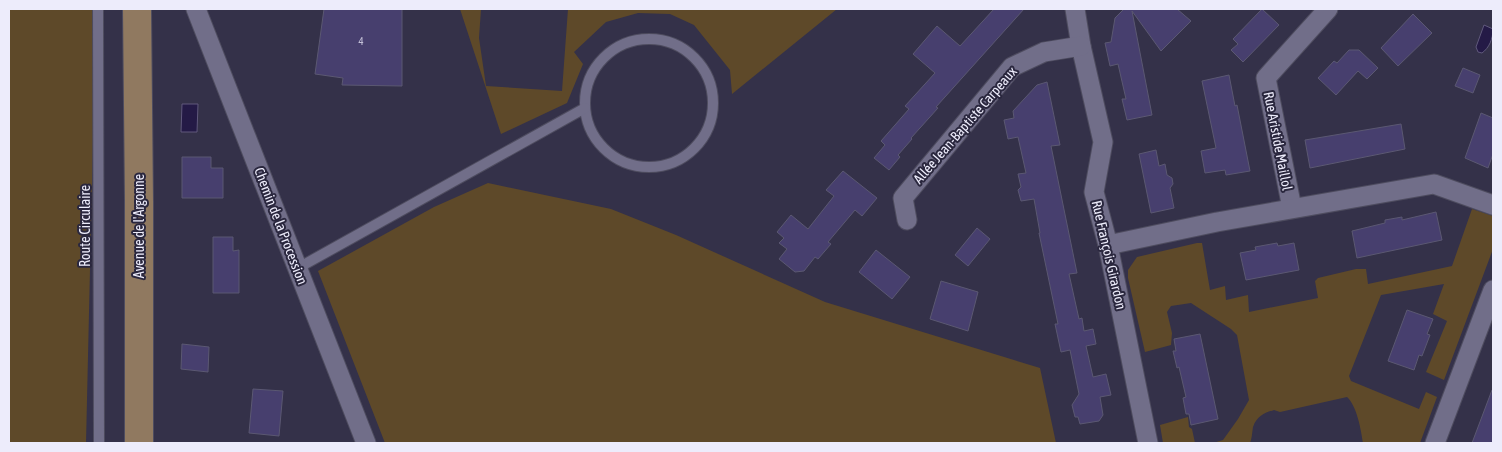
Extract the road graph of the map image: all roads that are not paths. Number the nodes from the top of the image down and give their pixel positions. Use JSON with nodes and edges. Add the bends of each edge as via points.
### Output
{"nodes":[{"id":1,"x":98,"y":9,"type":"edge"},
{"id":2,"x":137,"y":9,"type":"edge"},
{"id":3,"x":196,"y":9,"type":"edge"},
{"id":4,"x":1074,"y":9,"type":"edge"},
{"id":5,"x":1328,"y":9,"type":"edge"},
{"id":6,"x":1081,"y":46,"type":"junction"},
{"id":7,"x":584,"y":108,"type":"junction"},
{"id":8,"x":1493,"y":205,"type":"edge"},
{"id":9,"x":1292,"y":208,"type":"junction"},
{"id":10,"x":906,"y":220,"type":"dead end"},
{"id":11,"x":1108,"y":245,"type":"junction"},
{"id":12,"x":298,"y":268,"type":"junction"},
{"id":13,"x":1493,"y":290,"type":"edge"},
{"id":14,"x":99,"y":443,"type":"edge"},
{"id":15,"x":139,"y":443,"type":"edge"},
{"id":16,"x":366,"y":443,"type":"edge"},
{"id":17,"x":1148,"y":443,"type":"edge"},
{"id":18,"x":1435,"y":443,"type":"edge"}],
"edges":[{"from":1,"to":14,"type":"lane","name":"Route Circulaire"},
{"from":2,"to":15,"type":"main road","name":"Avenue de l'Argonne"},
{"from":3,"to":12,"type":"street","name":"Chemin de la Procession"},
{"from":4,"to":6,"type":"street","name":"Rue François Girardon"},
{"from":5,"to":9,"type":"street","name":"Rue Aristide Maillol","via":[[1266,78]]},
{"from":6,"to":10,"type":"street","name":"Allée Jean-Baptiste Carpeaux","via":[[1044,52],[1012,67],[904,198]]},
{"from":6,"to":11,"type":"street","name":"Rue François Girardon","via":[[1103,142],[1094,192]]},
{"from":7,"to":7,"type":"lane","via":[[590,129],[602,148],[620,161],[641,167],[663,166],[683,157],[699,142],[710,123],[713,101],[709,81],[699,63],[666,41],[645,39],[625,43],[603,58],[586,88]]},
{"from":7,"to":12,"type":"lane"},
{"from":8,"to":9,"type":"street","name":"Rue Aristide Maillol","via":[[1434,184]]},
{"from":9,"to":11,"type":"street","name":"Rue Aristide Maillol"},
{"from":11,"to":17,"type":"street","name":"Rue François Girardon"},
{"from":12,"to":16,"type":"street","name":"Chemin de la Procession"},
{"from":13,"to":18,"type":"street"}]}
